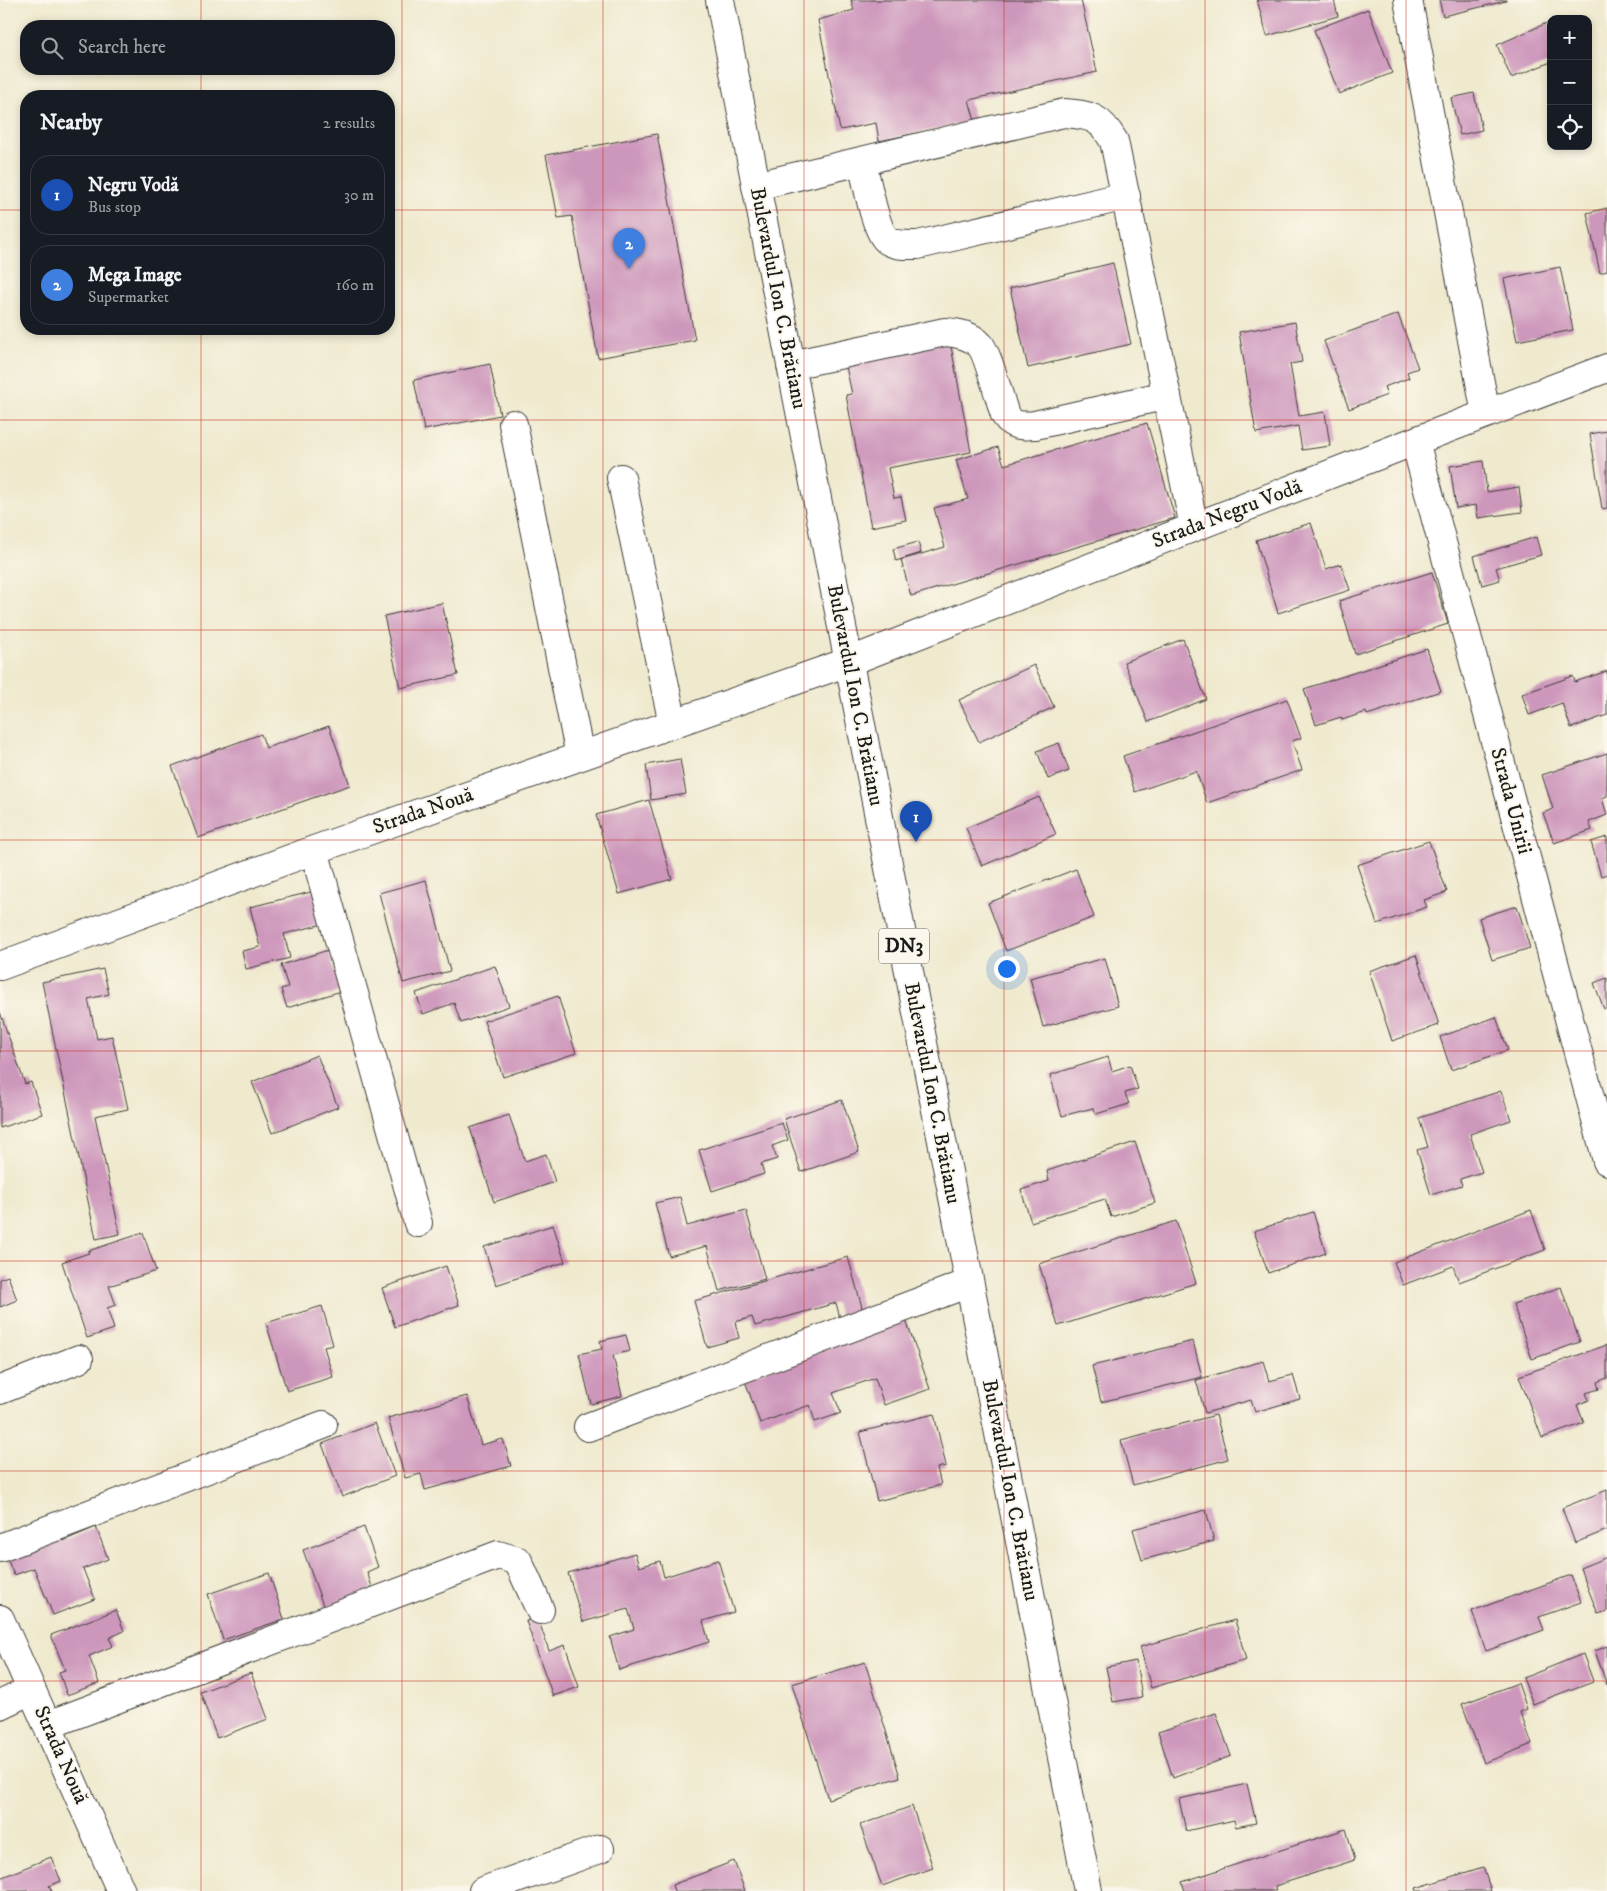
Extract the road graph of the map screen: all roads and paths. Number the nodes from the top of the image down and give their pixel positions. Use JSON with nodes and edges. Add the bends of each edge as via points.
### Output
{"nodes":[{"id":1,"x":720,"y":0,"type":"edge"},
{"id":2,"x":1408,"y":0,"type":"edge"},
{"id":3,"x":862,"y":161,"type":"junction"},
{"id":4,"x":756,"y":186,"type":"junction"},
{"id":5,"x":1126,"y":196,"type":"junction"},
{"id":6,"x":791,"y":365,"type":"junction"},
{"id":7,"x":1607,"y":368,"type":"edge"},
{"id":8,"x":1167,"y":395,"type":"junction"},
{"id":9,"x":1486,"y":414,"type":"junction"},
{"id":10,"x":514,"y":424,"type":"dead end"},
{"id":11,"x":1415,"y":441,"type":"junction"},
{"id":12,"x":622,"y":478,"type":"dead end"},
{"id":13,"x":1194,"y":527,"type":"junction"},
{"id":14,"x":848,"y":662,"type":"junction"},
{"id":15,"x":672,"y":724,"type":"junction"},
{"id":16,"x":580,"y":756,"type":"junction"},
{"id":17,"x":314,"y":850,"type":"junction"},
{"id":18,"x":0,"y":966,"type":"edge"},
{"id":19,"x":1607,"y":1161,"type":"edge"},
{"id":20,"x":418,"y":1223,"type":"dead end"},
{"id":21,"x":969,"y":1283,"type":"junction"},
{"id":22,"x":79,"y":1358,"type":"dead end"},
{"id":23,"x":0,"y":1390,"type":"edge"},
{"id":24,"x":323,"y":1425,"type":"dead end"},
{"id":25,"x":588,"y":1427,"type":"dead end"},
{"id":26,"x":0,"y":1548,"type":"edge"},
{"id":27,"x":540,"y":1610,"type":"dead end"},
{"id":28,"x":0,"y":1619,"type":"edge"},
{"id":29,"x":31,"y":1690,"type":"junction"},
{"id":30,"x":0,"y":1704,"type":"edge"},
{"id":31,"x":48,"y":1725,"type":"junction"},
{"id":32,"x":600,"y":1849,"type":"dead end"},
{"id":33,"x":121,"y":1891,"type":"edge"},
{"id":34,"x":483,"y":1891,"type":"edge"},
{"id":35,"x":1088,"y":1891,"type":"edge"}],
"edges":[{"from":1,"to":4,"type":"street","name":"Bulevardul Ion C. Brătianu","number":"DN3"},
{"from":2,"to":9,"type":"street"},
{"from":3,"to":4,"type":"street"},
{"from":3,"to":5,"type":"street","via":[[1064,113],[1084,114],[1105,125],[1114,141]]},
{"from":3,"to":5,"type":"street","via":[[878,227],[887,239],[900,245],[918,245]]},
{"from":4,"to":6,"type":"street","name":"Bulevardul Ion C. Brătianu","number":"DN3"},
{"from":5,"to":8,"type":"street"},
{"from":6,"to":8,"type":"street","via":[[944,332],[959,333],[982,346],[1011,424],[1035,425]]},
{"from":6,"to":14,"type":"street","name":"Bulevardul Ion C. Brătianu","number":"DN3"},
{"from":7,"to":9,"type":"street","name":"Strada Negru Vodă"},
{"from":8,"to":13,"type":"street"},
{"from":9,"to":11,"type":"street","name":"Strada Negru Vodă"},
{"from":10,"to":16,"type":"street"},
{"from":11,"to":13,"type":"street","name":"Strada Negru Vodă"},
{"from":11,"to":19,"type":"street","name":"Strada Unirii"},
{"from":12,"to":15,"type":"street"},
{"from":13,"to":14,"type":"street","name":"Strada Negru Vodă"},
{"from":14,"to":15,"type":"street","name":"Strada Nouă"},
{"from":14,"to":21,"type":"street","name":"Bulevardul Ion C. Brătianu","number":"DN3"},
{"from":15,"to":16,"type":"street","name":"Strada Nouă"},
{"from":16,"to":17,"type":"street","name":"Strada Nouă"},
{"from":17,"to":18,"type":"street","name":"Strada Nouă"},
{"from":17,"to":20,"type":"street"},
{"from":21,"to":25,"type":"street"},
{"from":21,"to":35,"type":"street","name":"Bulevardul Ion C. Brătianu","number":"DN3"},
{"from":22,"to":23,"type":"street"},
{"from":24,"to":26,"type":"street"},
{"from":27,"to":31,"type":"street","via":[[518,1561],[498,1555]]},
{"from":28,"to":29,"type":"street","name":"Strada Nouă"},
{"from":29,"to":30,"type":"street"},
{"from":29,"to":31,"type":"street","name":"Strada Nouă"},
{"from":31,"to":33,"type":"street","name":"Strada Nouă"},
{"from":32,"to":34,"type":"street"}]}
